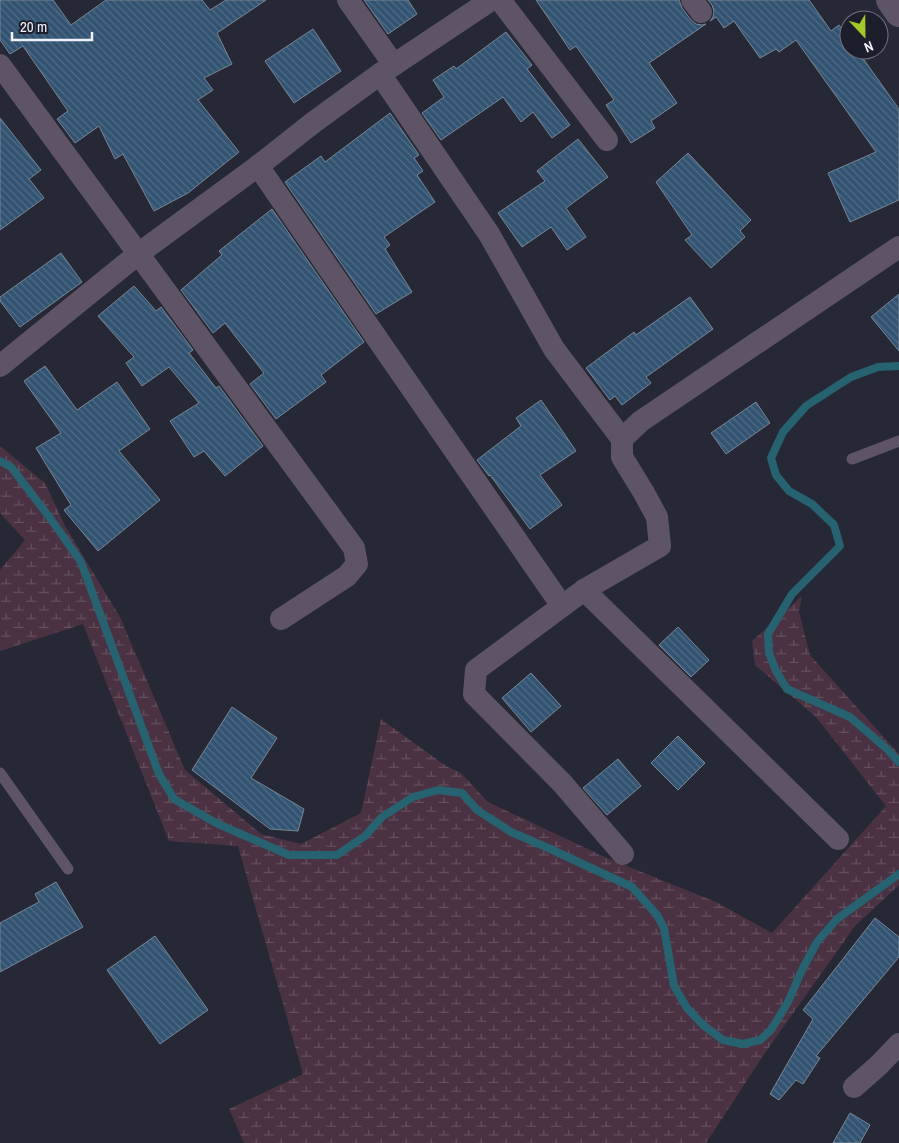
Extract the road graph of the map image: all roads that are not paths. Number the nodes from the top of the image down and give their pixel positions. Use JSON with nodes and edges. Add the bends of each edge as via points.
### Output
{"nodes":[{"id":1,"x":348,"y":0,"type":"edge"},
{"id":2,"x":491,"y":0,"type":"edge"},
{"id":3,"x":500,"y":0,"type":"edge"},
{"id":4,"x":890,"y":0,"type":"edge"},
{"id":5,"x":899,"y":13,"type":"edge"},
{"id":6,"x":0,"y":65,"type":"edge"},
{"id":7,"x":387,"y":70,"type":"junction"},
{"id":8,"x":607,"y":140,"type":"dead end"},
{"id":9,"x":258,"y":166,"type":"junction"},
{"id":10,"x":899,"y":247,"type":"edge"},
{"id":11,"x":138,"y":254,"type":"junction"},
{"id":12,"x":0,"y":366,"type":"edge"},
{"id":13,"x":622,"y":439,"type":"junction"},
{"id":14,"x":899,"y":441,"type":"edge"},
{"id":15,"x":852,"y":459,"type":"dead end"},
{"id":16,"x":584,"y":590,"type":"junction"},
{"id":17,"x":562,"y":606,"type":"junction"},
{"id":18,"x":281,"y":619,"type":"dead end"},
{"id":19,"x":0,"y":773,"type":"edge"},
{"id":20,"x":838,"y":839,"type":"dead end"},
{"id":21,"x":623,"y":854,"type":"dead end"},
{"id":22,"x":68,"y":869,"type":"dead end"},
{"id":23,"x":899,"y":1044,"type":"edge"},
{"id":24,"x":854,"y":1087,"type":"dead end"}],
"edges":[{"from":1,"to":7,"type":"street"},
{"from":2,"to":7,"type":"street"},
{"from":3,"to":8,"type":"street"},
{"from":4,"to":5,"type":"street"},
{"from":6,"to":11,"type":"street"},
{"from":7,"to":9,"type":"street"},
{"from":7,"to":13,"type":"street","via":[[489,234],[554,349]]},
{"from":9,"to":11,"type":"street"},
{"from":9,"to":17,"type":"street"},
{"from":10,"to":13,"type":"street","via":[[641,421]]},
{"from":11,"to":12,"type":"street"},
{"from":11,"to":18,"type":"street","via":[[354,548],[357,564],[347,576]]},
{"from":13,"to":16,"type":"street","via":[[622,457],[657,517],[660,546]]},
{"from":14,"to":15,"type":"lane"},
{"from":16,"to":17,"type":"street"},
{"from":16,"to":20,"type":"street"},
{"from":17,"to":21,"type":"street","via":[[476,670],[474,694],[562,783]]},
{"from":19,"to":22,"type":"lane"},
{"from":23,"to":24,"type":"street"}]}
